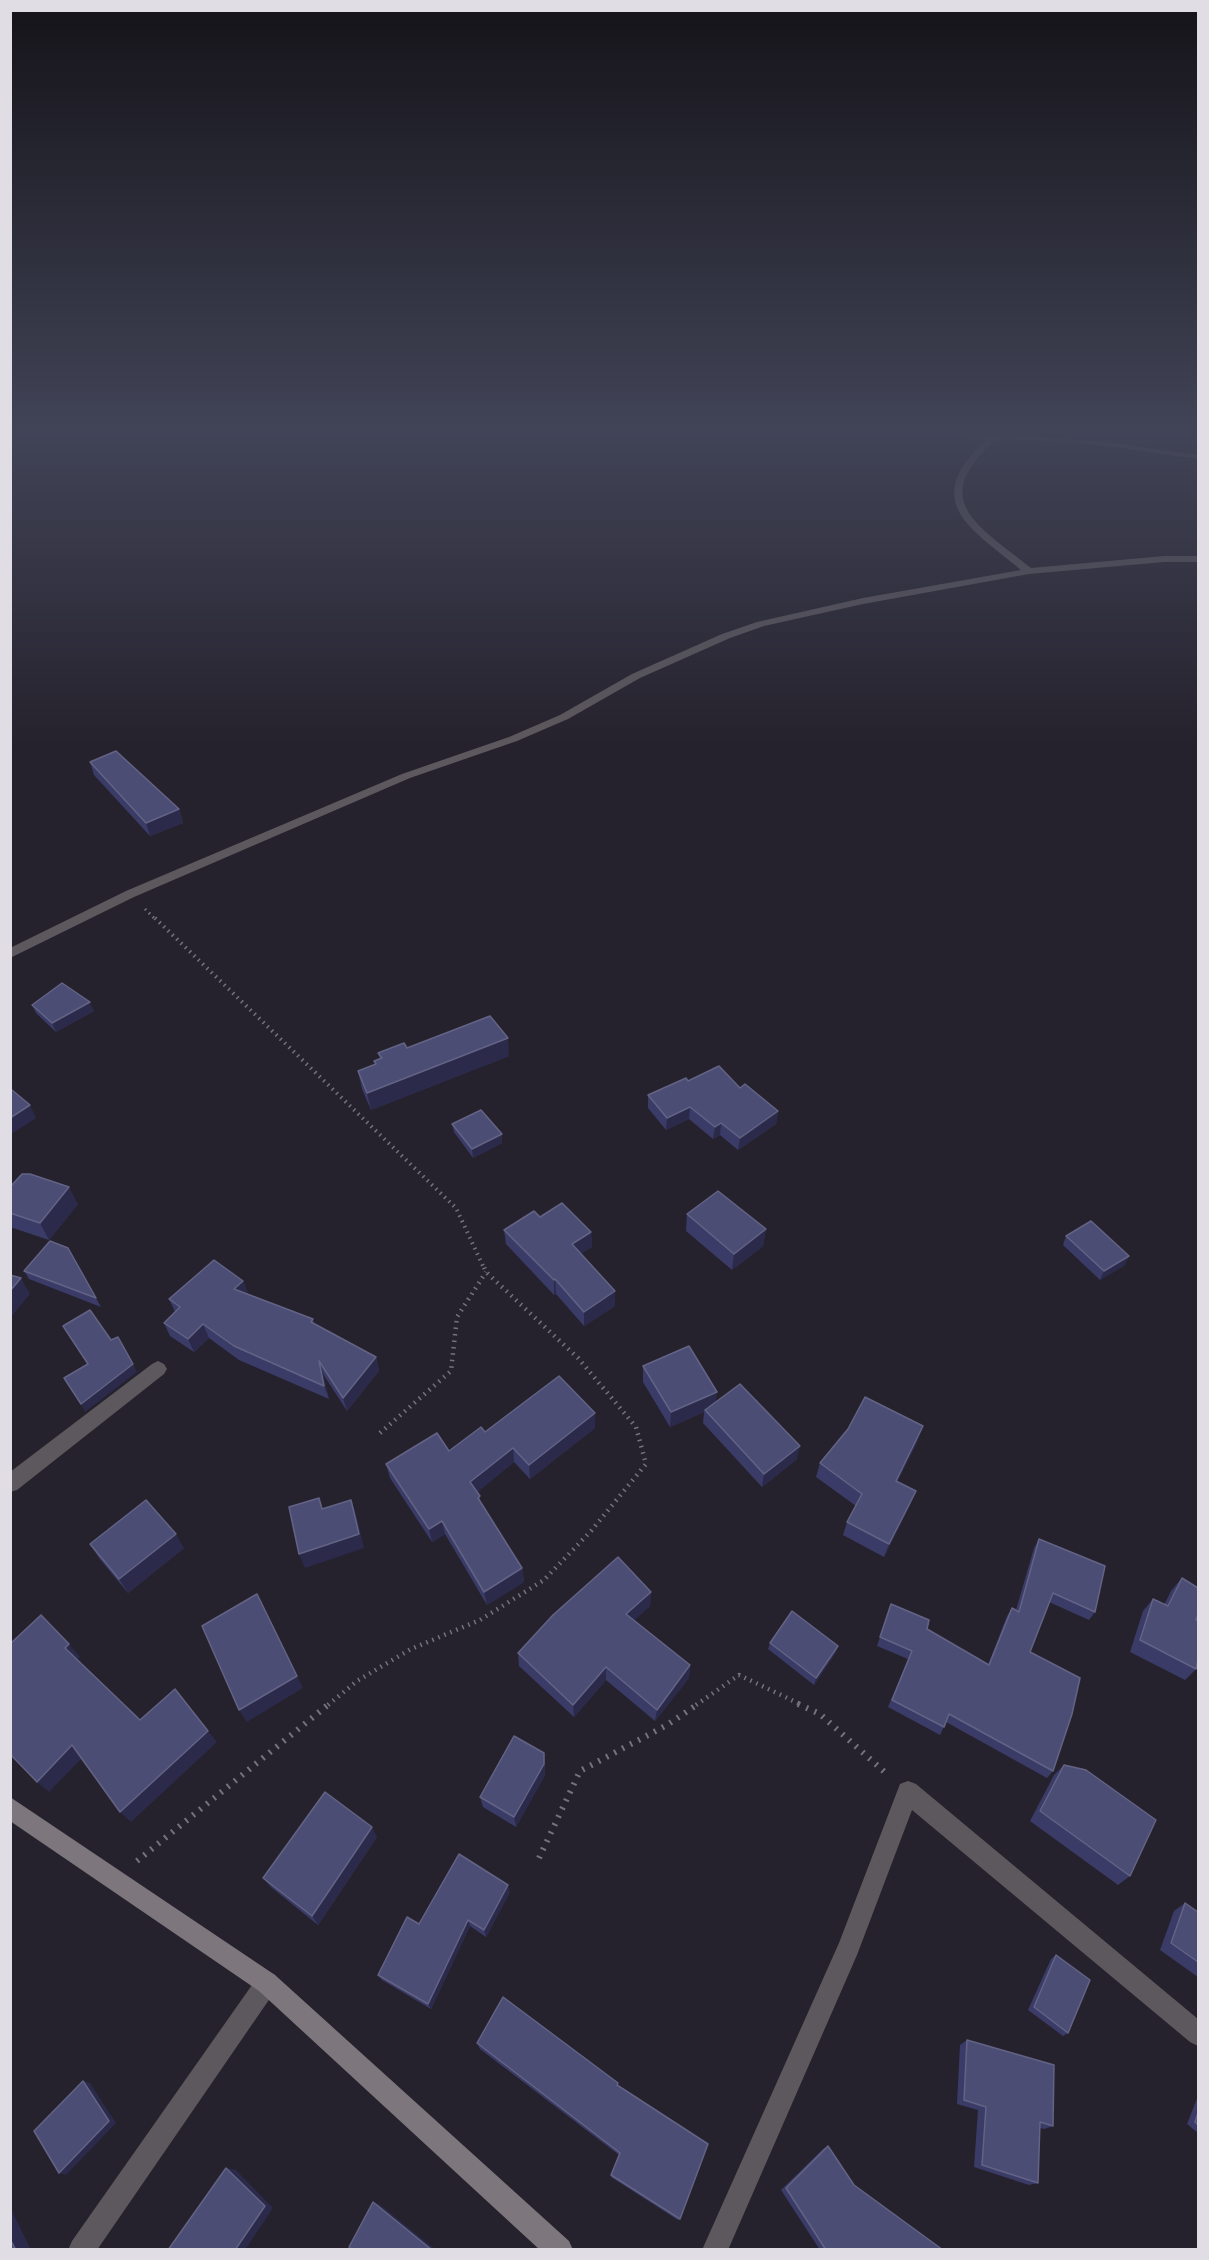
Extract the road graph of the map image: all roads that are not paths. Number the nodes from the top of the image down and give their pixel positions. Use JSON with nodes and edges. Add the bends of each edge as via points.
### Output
{"nodes":[{"id":1,"x":986,"y":534,"type":"edge"},
{"id":2,"x":1198,"y":559,"type":"edge"},
{"id":3,"x":1029,"y":571,"type":"junction"},
{"id":4,"x":10,"y":954,"type":"edge"},
{"id":5,"x":158,"y":1370,"type":"dead end"},
{"id":6,"x":10,"y":1484,"type":"edge"},
{"id":7,"x":10,"y":1808,"type":"edge"},
{"id":8,"x":267,"y":1983,"type":"junction"},
{"id":9,"x":1198,"y":2034,"type":"edge"},
{"id":10,"x":81,"y":2250,"type":"edge"},
{"id":11,"x":560,"y":2250,"type":"edge"},
{"id":12,"x":715,"y":2250,"type":"edge"}],
"edges":[{"from":1,"to":3,"type":"street"},
{"from":2,"to":3,"type":"street"},
{"from":3,"to":4,"type":"street","via":[[862,601],[726,636],[636,676],[564,717],[406,776],[130,894]]},
{"from":5,"to":6,"type":"street"},
{"from":7,"to":8,"type":"street"},
{"from":8,"to":10,"type":"street"},
{"from":8,"to":11,"type":"street"},
{"from":9,"to":12,"type":"street","via":[[908,1792],[849,1947]]}]}
